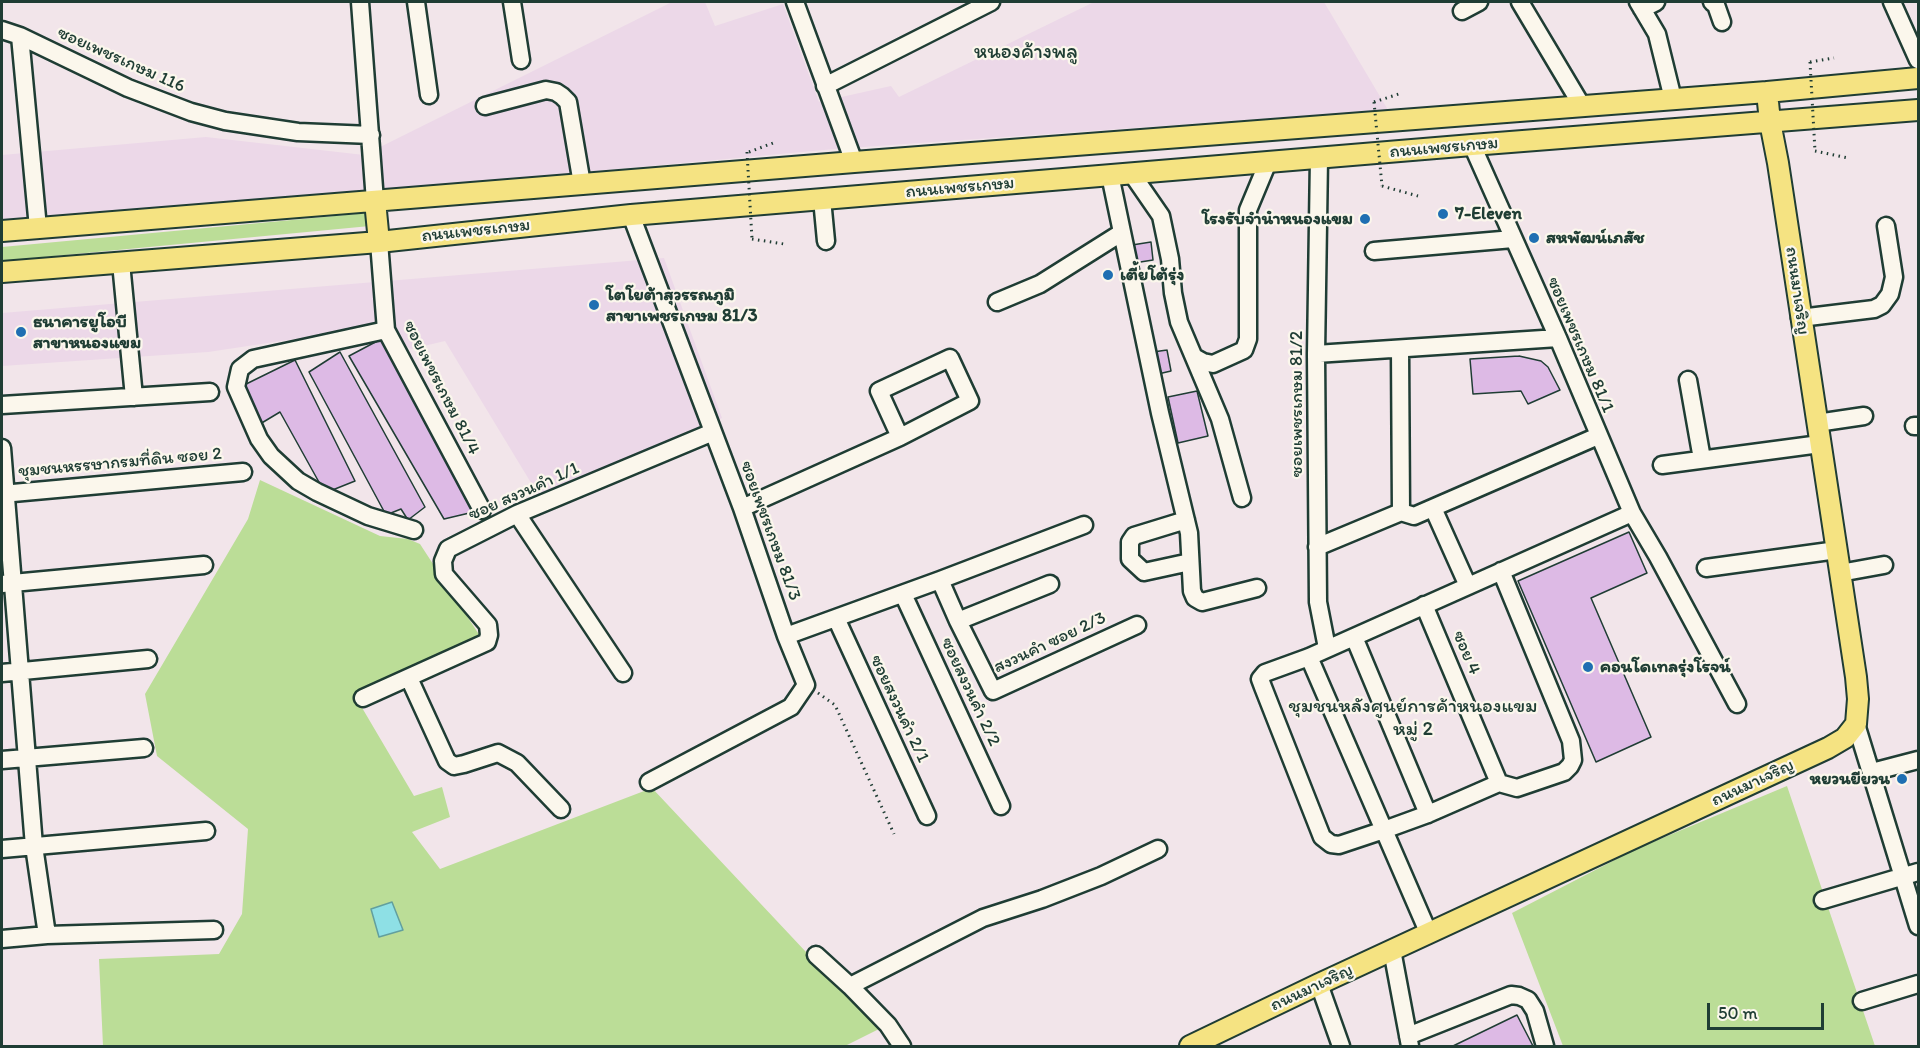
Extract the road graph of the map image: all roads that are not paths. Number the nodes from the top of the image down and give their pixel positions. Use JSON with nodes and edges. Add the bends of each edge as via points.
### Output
{"nodes":[{"id":1,"x":360,"y":2,"type":"edge"},
{"id":2,"x":416,"y":2,"type":"edge"},
{"id":3,"x":512,"y":2,"type":"edge"},
{"id":4,"x":795,"y":2,"type":"edge"},
{"id":5,"x":991,"y":2,"type":"edge"},
{"id":6,"x":1479,"y":2,"type":"edge"},
{"id":7,"x":1520,"y":2,"type":"edge"},
{"id":8,"x":1712,"y":2,"type":"edge"},
{"id":9,"x":1645,"y":4,"type":"edge"},
{"id":10,"x":1899,"y":5,"type":"edge"},
{"id":11,"x":1462,"y":11,"type":"dead end"},
{"id":12,"x":1722,"y":22,"type":"dead end"},
{"id":13,"x":2,"y":30,"type":"edge"},
{"id":14,"x":20,"y":36,"type":"junction"},
{"id":15,"x":521,"y":60,"type":"dead end"},
{"id":16,"x":1918,"y":60,"type":"edge"},
{"id":17,"x":1918,"y":78,"type":"edge"},
{"id":18,"x":825,"y":86,"type":"junction"},
{"id":19,"x":1767,"y":92,"type":"junction"},
{"id":20,"x":429,"y":95,"type":"dead end"},
{"id":21,"x":1673,"y":99,"type":"junction"},
{"id":22,"x":485,"y":106,"type":"dead end"},
{"id":23,"x":1582,"y":106,"type":"junction"},
{"id":24,"x":1918,"y":111,"type":"edge"},
{"id":25,"x":1770,"y":122,"type":"junction"},
{"id":26,"x":370,"y":135,"type":"junction"},
{"id":27,"x":1472,"y":145,"type":"junction"},
{"id":28,"x":1319,"y":158,"type":"junction"},
{"id":29,"x":854,"y":162,"type":"junction"},
{"id":30,"x":1268,"y":162,"type":"junction"},
{"id":31,"x":1132,"y":174,"type":"junction"},
{"id":32,"x":1110,"y":176,"type":"junction"},
{"id":33,"x":582,"y":184,"type":"junction"},
{"id":34,"x":822,"y":199,"type":"junction"},
{"id":35,"x":375,"y":201,"type":"junction"},
{"id":36,"x":631,"y":215,"type":"junction"},
{"id":37,"x":1886,"y":226,"type":"dead end"},
{"id":38,"x":38,"y":228,"type":"junction"},
{"id":39,"x":2,"y":231,"type":"edge"},
{"id":40,"x":1121,"y":233,"type":"junction"},
{"id":41,"x":1513,"y":238,"type":"junction"},
{"id":42,"x":826,"y":241,"type":"dead end"},
{"id":43,"x":379,"y":242,"type":"junction"},
{"id":44,"x":1374,"y":251,"type":"dead end"},
{"id":45,"x":121,"y":263,"type":"junction"},
{"id":46,"x":2,"y":272,"type":"edge"},
{"id":47,"x":997,"y":302,"type":"dead end"},
{"id":48,"x":1800,"y":318,"type":"junction"},
{"id":49,"x":386,"y":330,"type":"junction"},
{"id":50,"x":1558,"y":338,"type":"junction"},
{"id":51,"x":1400,"y":349,"type":"junction"},
{"id":52,"x":1316,"y":354,"type":"junction"},
{"id":53,"x":1194,"y":357,"type":"junction"},
{"id":54,"x":1688,"y":380,"type":"dead end"},
{"id":55,"x":210,"y":392,"type":"dead end"},
{"id":56,"x":134,"y":397,"type":"junction"},
{"id":57,"x":2,"y":405,"type":"edge"},
{"id":58,"x":1864,"y":417,"type":"dead end"},
{"id":59,"x":1817,"y":423,"type":"junction"},
{"id":60,"x":713,"y":432,"type":"junction"},
{"id":61,"x":1598,"y":436,"type":"junction"},
{"id":62,"x":900,"y":437,"type":"junction"},
{"id":63,"x":1820,"y":444,"type":"junction"},
{"id":64,"x":2,"y":448,"type":"edge"},
{"id":65,"x":1702,"y":459,"type":"junction"},
{"id":66,"x":1662,"y":465,"type":"dead end"},
{"id":67,"x":243,"y":471,"type":"dead end"},
{"id":68,"x":3,"y":494,"type":"edge"},
{"id":69,"x":1242,"y":498,"type":"dead end"},
{"id":70,"x":742,"y":508,"type":"junction"},
{"id":71,"x":1433,"y":508,"type":"junction"},
{"id":72,"x":482,"y":510,"type":"dead end"},
{"id":73,"x":1401,"y":512,"type":"junction"},
{"id":74,"x":1632,"y":513,"type":"junction"},
{"id":75,"x":518,"y":514,"type":"junction"},
{"id":76,"x":1186,"y":520,"type":"junction"},
{"id":77,"x":1083,"y":525,"type":"dead end"},
{"id":78,"x":414,"y":530,"type":"dead end"},
{"id":79,"x":1317,"y":547,"type":"junction"},
{"id":80,"x":1837,"y":550,"type":"junction"},
{"id":81,"x":1190,"y":562,"type":"junction"},
{"id":82,"x":204,"y":565,"type":"dead end"},
{"id":83,"x":1884,"y":565,"type":"dead end"},
{"id":84,"x":1706,"y":568,"type":"dead end"},
{"id":85,"x":1500,"y":572,"type":"junction"},
{"id":86,"x":1840,"y":573,"type":"junction"},
{"id":87,"x":940,"y":580,"type":"junction"},
{"id":88,"x":7,"y":583,"type":"edge"},
{"id":89,"x":1050,"y":584,"type":"dead end"},
{"id":90,"x":1468,"y":586,"type":"junction"},
{"id":91,"x":1257,"y":588,"type":"dead end"},
{"id":92,"x":903,"y":594,"type":"junction"},
{"id":93,"x":1424,"y":605,"type":"junction"},
{"id":94,"x":836,"y":618,"type":"junction"},
{"id":95,"x":958,"y":621,"type":"junction"},
{"id":96,"x":1137,"y":625,"type":"dead end"},
{"id":97,"x":786,"y":636,"type":"junction"},
{"id":98,"x":1354,"y":637,"type":"junction"},
{"id":99,"x":1327,"y":648,"type":"junction"},
{"id":100,"x":1309,"y":657,"type":"junction"},
{"id":101,"x":148,"y":659,"type":"dead end"},
{"id":102,"x":20,"y":671,"type":"junction"},
{"id":103,"x":2,"y":673,"type":"edge"},
{"id":104,"x":623,"y":673,"type":"dead end"},
{"id":105,"x":409,"y":678,"type":"junction"},
{"id":106,"x":363,"y":698,"type":"dead end"},
{"id":107,"x":1737,"y":704,"type":"dead end"},
{"id":108,"x":1856,"y":724,"type":"junction"},
{"id":109,"x":144,"y":748,"type":"dead end"},
{"id":110,"x":27,"y":758,"type":"junction"},
{"id":111,"x":2,"y":760,"type":"edge"},
{"id":112,"x":1918,"y":760,"type":"edge"},
{"id":113,"x":1872,"y":772,"type":"junction"},
{"id":114,"x":649,"y":782,"type":"dead end"},
{"id":115,"x":1499,"y":783,"type":"junction"},
{"id":116,"x":1001,"y":806,"type":"dead end"},
{"id":117,"x":561,"y":809,"type":"dead end"},
{"id":118,"x":1428,"y":814,"type":"junction"},
{"id":119,"x":927,"y":816,"type":"dead end"},
{"id":120,"x":1384,"y":830,"type":"junction"},
{"id":121,"x":206,"y":831,"type":"dead end"},
{"id":122,"x":34,"y":846,"type":"junction"},
{"id":123,"x":2,"y":849,"type":"edge"},
{"id":124,"x":1158,"y":849,"type":"dead end"},
{"id":125,"x":1911,"y":874,"type":"edge"},
{"id":126,"x":1823,"y":900,"type":"dead end"},
{"id":127,"x":1918,"y":926,"type":"edge"},
{"id":128,"x":214,"y":930,"type":"dead end"},
{"id":129,"x":1429,"y":934,"type":"junction"},
{"id":130,"x":47,"y":935,"type":"junction"},
{"id":131,"x":2,"y":939,"type":"edge"},
{"id":132,"x":1392,"y":950,"type":"junction"},
{"id":133,"x":816,"y":955,"type":"dead end"},
{"id":134,"x":1319,"y":984,"type":"junction"},
{"id":135,"x":1918,"y":984,"type":"edge"},
{"id":136,"x":850,"y":986,"type":"junction"},
{"id":137,"x":1862,"y":1001,"type":"dead end"},
{"id":138,"x":1414,"y":1041,"type":"edge"},
{"id":139,"x":902,"y":1047,"type":"edge"},
{"id":140,"x":1190,"y":1047,"type":"edge"},
{"id":141,"x":1341,"y":1047,"type":"edge"},
{"id":142,"x":1545,"y":1047,"type":"edge"}],
"edges":[{"from":1,"to":26,"type":"street"},
{"from":2,"to":20,"type":"street"},
{"from":3,"to":15,"type":"street"},
{"from":4,"to":18,"type":"street"},
{"from":5,"to":18,"type":"street"},
{"from":6,"to":11,"type":"street"},
{"from":7,"to":23,"type":"street"},
{"from":8,"to":12,"type":"street"},
{"from":9,"to":21,"type":"street","via":[[1657,34]]},
{"from":10,"to":16,"type":"street"},
{"from":13,"to":14,"type":"street","name":"ซอยเพชรเกษม 116"},
{"from":14,"to":26,"type":"street","name":"ซอยเพชรเกษม 116","via":[[128,88],[191,112],[298,132]]},
{"from":14,"to":38,"type":"street"},
{"from":17,"to":19,"type":"main road","name":"ถนนเพชรเกษม"},
{"from":18,"to":29,"type":"street"},
{"from":19,"to":21,"type":"main road","name":"ถนนเพชรเกษม"},
{"from":19,"to":25,"type":"main road","name":"ถนนมาเจริญ"},
{"from":21,"to":23,"type":"main road","name":"ถนนเพชรเกษม"},
{"from":22,"to":33,"type":"street","via":[[546,90],[562,96],[568,102]]},
{"from":23,"to":29,"type":"main road","name":"ถนนเพชรเกษม"},
{"from":24,"to":25,"type":"main road","name":"ถนนเพชรเกษม"},
{"from":25,"to":27,"type":"main road","name":"ถนนเพชรเกษม"},
{"from":25,"to":48,"type":"main road","name":"ถนนมาเจริญ"},
{"from":26,"to":35,"type":"street"},
{"from":27,"to":28,"type":"main road","name":"ถนนเพชรเกษม"},
{"from":27,"to":41,"type":"street","name":"ซอยเพชรเกษม 81/1"},
{"from":28,"to":30,"type":"main road","name":"ถนนเพชรเกษม"},
{"from":28,"to":52,"type":"street","name":"ซอยเพชรเกษม 81/2"},
{"from":29,"to":33,"type":"main road","name":"ถนนเพชรเกษม"},
{"from":30,"to":31,"type":"main road","name":"ถนนเพชรเกษม"},
{"from":30,"to":53,"type":"street","via":[[1248,210],[1248,339],[1244,350],[1213,364]]},
{"from":31,"to":32,"type":"main road","name":"ถนนเพชรเกษม"},
{"from":31,"to":53,"type":"street","via":[[1161,216],[1179,322]]},
{"from":32,"to":34,"type":"main road","name":"ถนนเพชรเกษม"},
{"from":32,"to":40,"type":"street"},
{"from":33,"to":35,"type":"main road","name":"ถนนเพชรเกษม"},
{"from":34,"to":36,"type":"main road","name":"ถนนเพชรเกษม"},
{"from":34,"to":42,"type":"street"},
{"from":35,"to":38,"type":"main road","name":"ถนนเพชรเกษม"},
{"from":35,"to":43,"type":"main road"},
{"from":36,"to":43,"type":"main road","name":"ถนนเพชรเกษม"},
{"from":36,"to":60,"type":"street","name":"ซอยเพชรเกษม 81/3"},
{"from":37,"to":48,"type":"street","via":[[1894,277],[1890,294],[1882,305]]},
{"from":38,"to":39,"type":"main road","name":"ถนนเพชรเกษม"},
{"from":40,"to":47,"type":"street","via":[[1040,284]]},
{"from":40,"to":76,"type":"street"},
{"from":41,"to":44,"type":"street"},
{"from":41,"to":50,"type":"street","name":"ซอยเพชรเกษม 81/1"},
{"from":43,"to":45,"type":"main road","name":"ถนนเพชรเกษม"},
{"from":43,"to":49,"type":"street","name":"ซอยเพชรเกษม 81/4"},
{"from":45,"to":46,"type":"main road","name":"ถนนเพชรเกษม"},
{"from":45,"to":56,"type":"street"},
{"from":48,"to":59,"type":"main road","name":"ถนนมาเจริญ"},
{"from":49,"to":72,"type":"street","name":"ซอยเพชรเกษม 81/4"},
{"from":49,"to":78,"type":"street","via":[[253,359],[240,369],[236,387],[259,439],[298,481],[368,516]]},
{"from":50,"to":51,"type":"street"},
{"from":50,"to":61,"type":"street","name":"ซอยเพชรเกษม 81/1"},
{"from":51,"to":52,"type":"street"},
{"from":51,"to":73,"type":"street"},
{"from":52,"to":79,"type":"street","name":"ซอยเพชรเกษม 81/2"},
{"from":53,"to":69,"type":"street","via":[[1220,419]]},
{"from":54,"to":65,"type":"street"},
{"from":55,"to":56,"type":"street"},
{"from":56,"to":57,"type":"street"},
{"from":58,"to":59,"type":"street"},
{"from":59,"to":63,"type":"main road","name":"ถนนมาเจริญ"},
{"from":60,"to":70,"type":"street","name":"ซอยเพชรเกษม 81/3"},
{"from":60,"to":75,"type":"street","name":"ซอย สงวนคำ 1/1"},
{"from":61,"to":71,"type":"street"},
{"from":61,"to":74,"type":"street","name":"ซอยเพชรเกษม 81/1"},
{"from":62,"to":62,"type":"street","via":[[879,391],[950,358],[970,401]]},
{"from":62,"to":70,"type":"street"},
{"from":63,"to":65,"type":"street"},
{"from":63,"to":80,"type":"main road","name":"ถนนมาเจริญ"},
{"from":64,"to":68,"type":"street"},
{"from":65,"to":66,"type":"street"},
{"from":67,"to":68,"type":"street","name":"ชุมชนหรรษากรมที่ดิน ซอย 2"},
{"from":68,"to":88,"type":"street"},
{"from":70,"to":97,"type":"street","name":"ซอยเพชรเกษม 81/3"},
{"from":71,"to":73,"type":"street","via":[[1414,516]]},
{"from":71,"to":90,"type":"street"},
{"from":73,"to":79,"type":"street"},
{"from":74,"to":85,"type":"street"},
{"from":74,"to":107,"type":"street","name":"ซอยเพชรเกษม 81/1"},
{"from":75,"to":104,"type":"street"},
{"from":75,"to":105,"type":"street","name":"ซอย สงวนคำ 1/1","via":[[448,549],[443,561],[444,574],[488,625],[487,642]]},
{"from":76,"to":81,"type":"street"},
{"from":76,"to":81,"type":"street","via":[[1134,536],[1130,542],[1131,559],[1144,572]]},
{"from":77,"to":87,"type":"street"},
{"from":79,"to":99,"type":"street","name":"ซอยเพชรเกษม 81/2","via":[[1318,602]]},
{"from":80,"to":84,"type":"street"},
{"from":80,"to":86,"type":"main road","name":"ถนนมาเจริญ"},
{"from":81,"to":91,"type":"street","via":[[1192,591],[1202,602]]},
{"from":82,"to":88,"type":"street"},
{"from":83,"to":86,"type":"street"},
{"from":85,"to":90,"type":"street"},
{"from":85,"to":115,"type":"street","via":[[1572,741],[1573,760],[1564,772],[1517,788]]},
{"from":86,"to":108,"type":"main road","name":"ถนนมาเจริญ","via":[[1856,677]]},
{"from":87,"to":92,"type":"street"},
{"from":87,"to":95,"type":"street","name":"สงวนคำ ซอย 2/3"},
{"from":88,"to":102,"type":"street"},
{"from":89,"to":95,"type":"street"},
{"from":90,"to":93,"type":"street"},
{"from":92,"to":94,"type":"street"},
{"from":92,"to":116,"type":"street","name":"ซอยสงวนคำ 2/2"},
{"from":93,"to":98,"type":"street"},
{"from":93,"to":115,"type":"street","name":"ซอย 4"},
{"from":94,"to":97,"type":"street"},
{"from":94,"to":119,"type":"street","name":"ซอยสงวนคำ 2/1"},
{"from":95,"to":96,"type":"street","name":"สงวนคำ ซอย 2/3","via":[[993,691]]},
{"from":97,"to":114,"type":"street","name":"ซอยเพชรเกษม 81/3","via":[[806,685],[791,707]]},
{"from":98,"to":99,"type":"street"},
{"from":98,"to":118,"type":"street"},
{"from":99,"to":100,"type":"street"},
{"from":100,"to":120,"type":"street"},
{"from":100,"to":120,"type":"street","via":[[1265,673],[1260,679],[1322,837],[1331,844],[1339,844]]},
{"from":101,"to":102,"type":"street"},
{"from":102,"to":103,"type":"street"},
{"from":102,"to":110,"type":"street"},
{"from":105,"to":106,"type":"street"},
{"from":105,"to":117,"type":"street","via":[[447,761],[454,766],[498,753],[518,763]]},
{"from":108,"to":113,"type":"street"},
{"from":108,"to":129,"type":"main road","name":"ถนนมาเจริญ","via":[[1845,738],[1828,748]]},
{"from":109,"to":110,"type":"street"},
{"from":110,"to":111,"type":"street"},
{"from":110,"to":122,"type":"street"},
{"from":112,"to":113,"type":"street"},
{"from":113,"to":125,"type":"street"},
{"from":115,"to":118,"type":"street"},
{"from":118,"to":120,"type":"street"},
{"from":120,"to":129,"type":"street"},
{"from":121,"to":122,"type":"street"},
{"from":122,"to":123,"type":"street"},
{"from":122,"to":130,"type":"street"},
{"from":124,"to":136,"type":"street","via":[[1101,876],[983,918]]},
{"from":125,"to":126,"type":"street"},
{"from":125,"to":127,"type":"street"},
{"from":128,"to":130,"type":"street"},
{"from":129,"to":132,"type":"main road","name":"ถนนมาเจริญ"},
{"from":130,"to":131,"type":"street"},
{"from":132,"to":134,"type":"main road","name":"ถนนมาเจริญ"},
{"from":132,"to":138,"type":"street"},
{"from":133,"to":136,"type":"street"},
{"from":134,"to":140,"type":"main road","name":"ถนนมาเจริญ"},
{"from":134,"to":141,"type":"street"},
{"from":135,"to":137,"type":"street"},
{"from":136,"to":139,"type":"street","via":[[888,1025]]},
{"from":138,"to":142,"type":"street","via":[[1511,995],[1528,1000]]}]}
